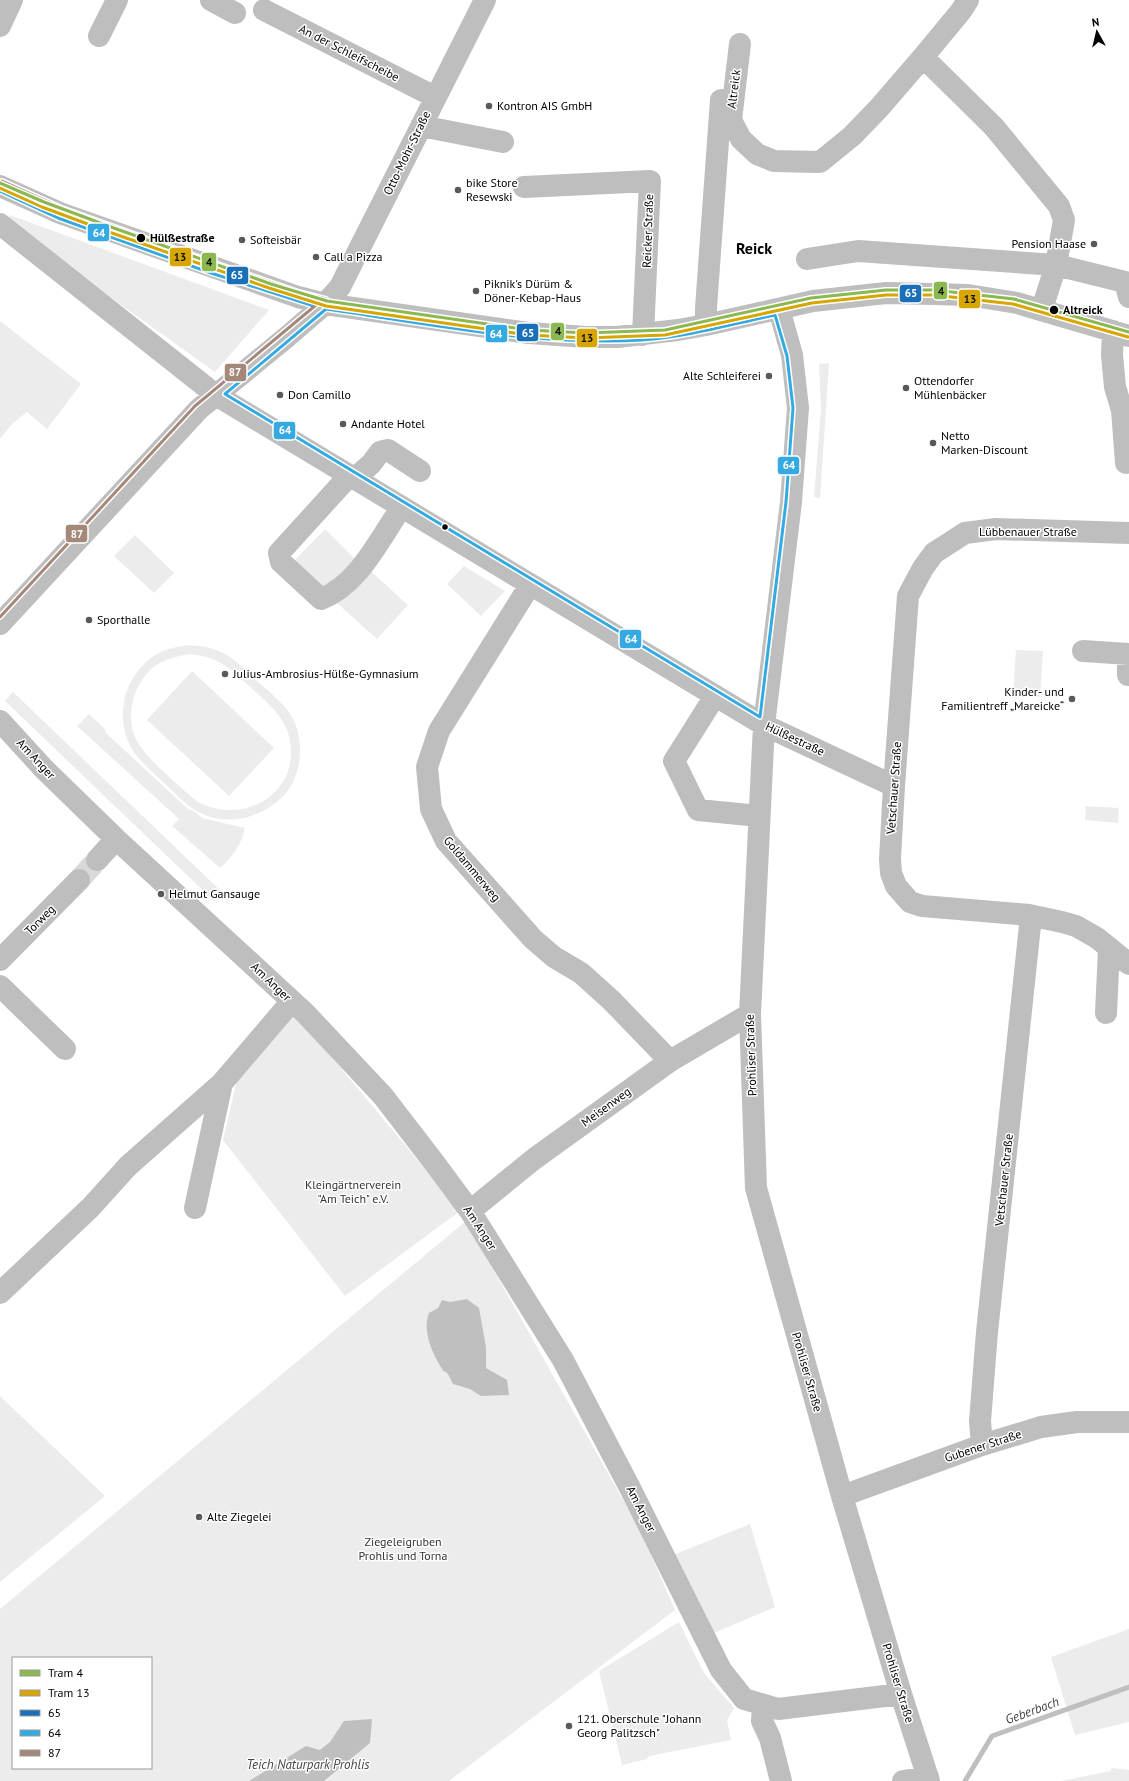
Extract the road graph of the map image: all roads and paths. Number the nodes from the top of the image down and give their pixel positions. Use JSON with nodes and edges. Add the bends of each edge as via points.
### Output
{"nodes":[{"id":1,"x":12,"y":0,"type":"edge"},
{"id":2,"x":117,"y":0,"type":"edge"},
{"id":3,"x":211,"y":0,"type":"edge"},
{"id":4,"x":485,"y":0,"type":"edge"},
{"id":5,"x":968,"y":0,"type":"edge"},
{"id":6,"x":264,"y":10,"type":"dead end"},
{"id":7,"x":235,"y":13,"type":"dead end"},
{"id":8,"x":0,"y":26,"type":"edge"},
{"id":9,"x":99,"y":36,"type":"dead end"},
{"id":10,"x":740,"y":44,"type":"dead end"},
{"id":11,"x":923,"y":57,"type":"junction"},
{"id":12,"x":722,"y":91,"type":"dead end"},
{"id":13,"x":435,"y":97,"type":"junction"},
{"id":14,"x":421,"y":126,"type":"junction"},
{"id":15,"x":503,"y":142,"type":"dead end"},
{"id":16,"x":0,"y":186,"type":"edge"},
{"id":17,"x":524,"y":187,"type":"dead end"},
{"id":18,"x":0,"y":224,"type":"edge"},
{"id":19,"x":807,"y":259,"type":"dead end"},
{"id":20,"x":1056,"y":265,"type":"junction"},
{"id":21,"x":1129,"y":297,"type":"edge"},
{"id":22,"x":325,"y":304,"type":"junction"},
{"id":23,"x":779,"y":309,"type":"junction"},
{"id":24,"x":1042,"y":309,"type":"junction"},
{"id":25,"x":713,"y":324,"type":"junction"},
{"id":26,"x":1121,"y":333,"type":"edge"},
{"id":27,"x":643,"y":335,"type":"junction"},
{"id":28,"x":216,"y":395,"type":"junction"},
{"id":29,"x":1126,"y":463,"type":"dead end"},
{"id":30,"x":420,"y":472,"type":"dead end"},
{"id":31,"x":351,"y":478,"type":"junction"},
{"id":32,"x":401,"y":508,"type":"junction"},
{"id":33,"x":1129,"y":533,"type":"edge"},
{"id":34,"x":934,"y":553,"type":"joint"},
{"id":35,"x":530,"y":585,"type":"junction"},
{"id":36,"x":4,"y":613,"type":"edge"},
{"id":37,"x":1083,"y":651,"type":"dead end"},
{"id":38,"x":1129,"y":661,"type":"edge"},
{"id":39,"x":715,"y":696,"type":"junction"},
{"id":40,"x":0,"y":721,"type":"edge"},
{"id":41,"x":764,"y":725,"type":"junction"},
{"id":42,"x":894,"y":786,"type":"junction"},
{"id":43,"x":760,"y":816,"type":"junction"},
{"id":44,"x":116,"y":839,"type":"junction"},
{"id":45,"x":97,"y":860,"type":"tunnel mouth"},
{"id":46,"x":79,"y":880,"type":"tunnel mouth"},
{"id":47,"x":1031,"y":916,"type":"junction"},
{"id":48,"x":1109,"y":949,"type":"junction"},
{"id":49,"x":0,"y":960,"type":"edge"},
{"id":50,"x":1129,"y":964,"type":"edge"},
{"id":51,"x":0,"y":986,"type":"edge"},
{"id":52,"x":292,"y":1001,"type":"junction"},
{"id":53,"x":1106,"y":1013,"type":"dead end"},
{"id":54,"x":750,"y":1014,"type":"junction"},
{"id":55,"x":65,"y":1048,"type":"dead end"},
{"id":56,"x":670,"y":1061,"type":"junction"},
{"id":57,"x":222,"y":1082,"type":"junction"},
{"id":58,"x":195,"y":1208,"type":"dead end"},
{"id":59,"x":470,"y":1211,"type":"junction"},
{"id":60,"x":0,"y":1293,"type":"edge"},
{"id":61,"x":1129,"y":1422,"type":"edge"},
{"id":62,"x":982,"y":1445,"type":"junction"},
{"id":63,"x":842,"y":1496,"type":"junction"},
{"id":64,"x":901,"y":1694,"type":"junction"},
{"id":65,"x":763,"y":1705,"type":"junction"},
{"id":66,"x":929,"y":1779,"type":"edge"},
{"id":67,"x":781,"y":1781,"type":"edge"},
{"id":68,"x":903,"y":1781,"type":"edge"}],
"edges":[{"from":1,"to":8,"type":"street"},
{"from":2,"to":9,"type":"street"},
{"from":3,"to":7,"type":"street"},
{"from":4,"to":13,"type":"street","name":"Otto-Mohr-Straße"},
{"from":5,"to":11,"type":"street","name":"Altreick"},
{"from":6,"to":13,"type":"street","name":"An der Schleifscheibe"},
{"from":10,"to":11,"type":"street","name":"Altreick","via":[[731,120],[741,139],[757,154],[774,161],[820,162],[852,136]]},
{"from":11,"to":20,"type":"street","via":[[994,127],[1059,206],[1064,220]]},
{"from":12,"to":25,"type":"street","name":"Altreick","via":[[706,308]]},
{"from":13,"to":14,"type":"street","name":"Otto-Mohr-Straße"},
{"from":14,"to":15,"type":"street"},
{"from":14,"to":22,"type":"street","name":"Otto-Mohr-Straße","via":[[346,277]]},
{"from":16,"to":22,"type":"street","via":[[60,213],[212,268]]},
{"from":17,"to":27,"type":"street","name":"Reicker Straße","via":[[650,181]]},
{"from":18,"to":28,"type":"street","name":"Hülßestraße"},
{"from":19,"to":20,"type":"street","via":[[858,251]]},
{"from":20,"to":21,"type":"street","via":[[1125,282]]},
{"from":20,"to":24,"type":"street"},
{"from":22,"to":27,"type":"street","via":[[529,333],[586,337]]},
{"from":22,"to":28,"type":"street","name":"Otto-Mohr-Straße"},
{"from":23,"to":24,"type":"street","via":[[813,301],[886,293],[968,295]]},
{"from":23,"to":25,"type":"street"},
{"from":23,"to":41,"type":"street","name":"Prohliser Straße","via":[[792,355],[798,408],[791,502]]},
{"from":24,"to":26,"type":"street"},
{"from":25,"to":27,"type":"street"},
{"from":26,"to":29,"type":"street","via":[[1112,355],[1115,387],[1122,410]]},
{"from":28,"to":31,"type":"street","name":"Hülßestraße"},
{"from":28,"to":36,"type":"street","name":"Otto-Mohr-Straße","via":[[199,409]]},
{"from":30,"to":31,"type":"street","via":[[388,450],[384,450],[371,464]]},
{"from":31,"to":32,"type":"street","name":"Hülßestraße"},
{"from":31,"to":32,"type":"street","via":[[279,553],[281,562],[322,599],[334,594],[360,570]]},
{"from":32,"to":35,"type":"street","name":"Hülßestraße"},
{"from":33,"to":34,"type":"street","name":"Lübbenauer Straße","via":[[996,530],[965,533]]},
{"from":34,"to":42,"type":"street","name":"Vetschauer Straße","via":[[908,596]]},
{"from":35,"to":39,"type":"street","name":"Hülßestraße"},
{"from":35,"to":56,"type":"street","name":"Goldammerweg","via":[[439,731],[427,767],[431,809],[446,841],[533,939],[554,957],[581,973]]},
{"from":37,"to":38,"type":"street"},
{"from":39,"to":41,"type":"street","name":"Hülßestraße"},
{"from":39,"to":43,"type":"street","via":[[674,761],[698,810]]},
{"from":40,"to":44,"type":"street","name":"Am Anger","via":[[44,769]]},
{"from":41,"to":42,"type":"street","name":"Hülßestraße"},
{"from":41,"to":43,"type":"street","name":"Prohliser Straße"},
{"from":42,"to":47,"type":"street","name":"Vetschauer Straße","via":[[890,838],[891,873],[896,886],[910,902],[922,906]]},
{"from":43,"to":54,"type":"street","name":"Prohliser Straße"},
{"from":44,"to":45,"type":"street"},
{"from":44,"to":52,"type":"street","name":"Am Anger"},
{"from":46,"to":49,"type":"street","name":"Torweg"},
{"from":47,"to":48,"type":"street","name":"Vetschauer Straße","via":[[1076,926],[1097,938]]},
{"from":47,"to":62,"type":"street","name":"Vetschauer Straße","via":[[988,1332],[980,1421]]},
{"from":48,"to":50,"type":"street","name":"Vetschauer Straße"},
{"from":48,"to":53,"type":"street"},
{"from":51,"to":55,"type":"street"},
{"from":52,"to":57,"type":"street"},
{"from":52,"to":59,"type":"street","name":"Am Anger","via":[[383,1096]]},
{"from":54,"to":56,"type":"street","name":"Meisenweg"},
{"from":54,"to":63,"type":"street","name":"Prohliser Straße","via":[[756,1188]]},
{"from":56,"to":59,"type":"street","name":"Meisenweg","via":[[534,1159]]},
{"from":57,"to":58,"type":"street"},
{"from":57,"to":60,"type":"street","via":[[128,1166],[91,1207]]},
{"from":59,"to":65,"type":"street","name":"Am Anger","via":[[563,1360],[721,1670],[744,1699]]},
{"from":61,"to":62,"type":"street","name":"Gubener Straße","via":[[1055,1424]]},
{"from":62,"to":63,"type":"street","name":"Gubener Straße"},
{"from":63,"to":64,"type":"street","name":"Prohliser Straße"},
{"from":64,"to":65,"type":"street","name":"Am Anger","via":[[778,1709]]},
{"from":64,"to":66,"type":"street","name":"Prohliser Straße"},
{"from":65,"to":67,"type":"street","via":[[762,1721],[770,1738]]},
{"from":66,"to":68,"type":"street"}]}
